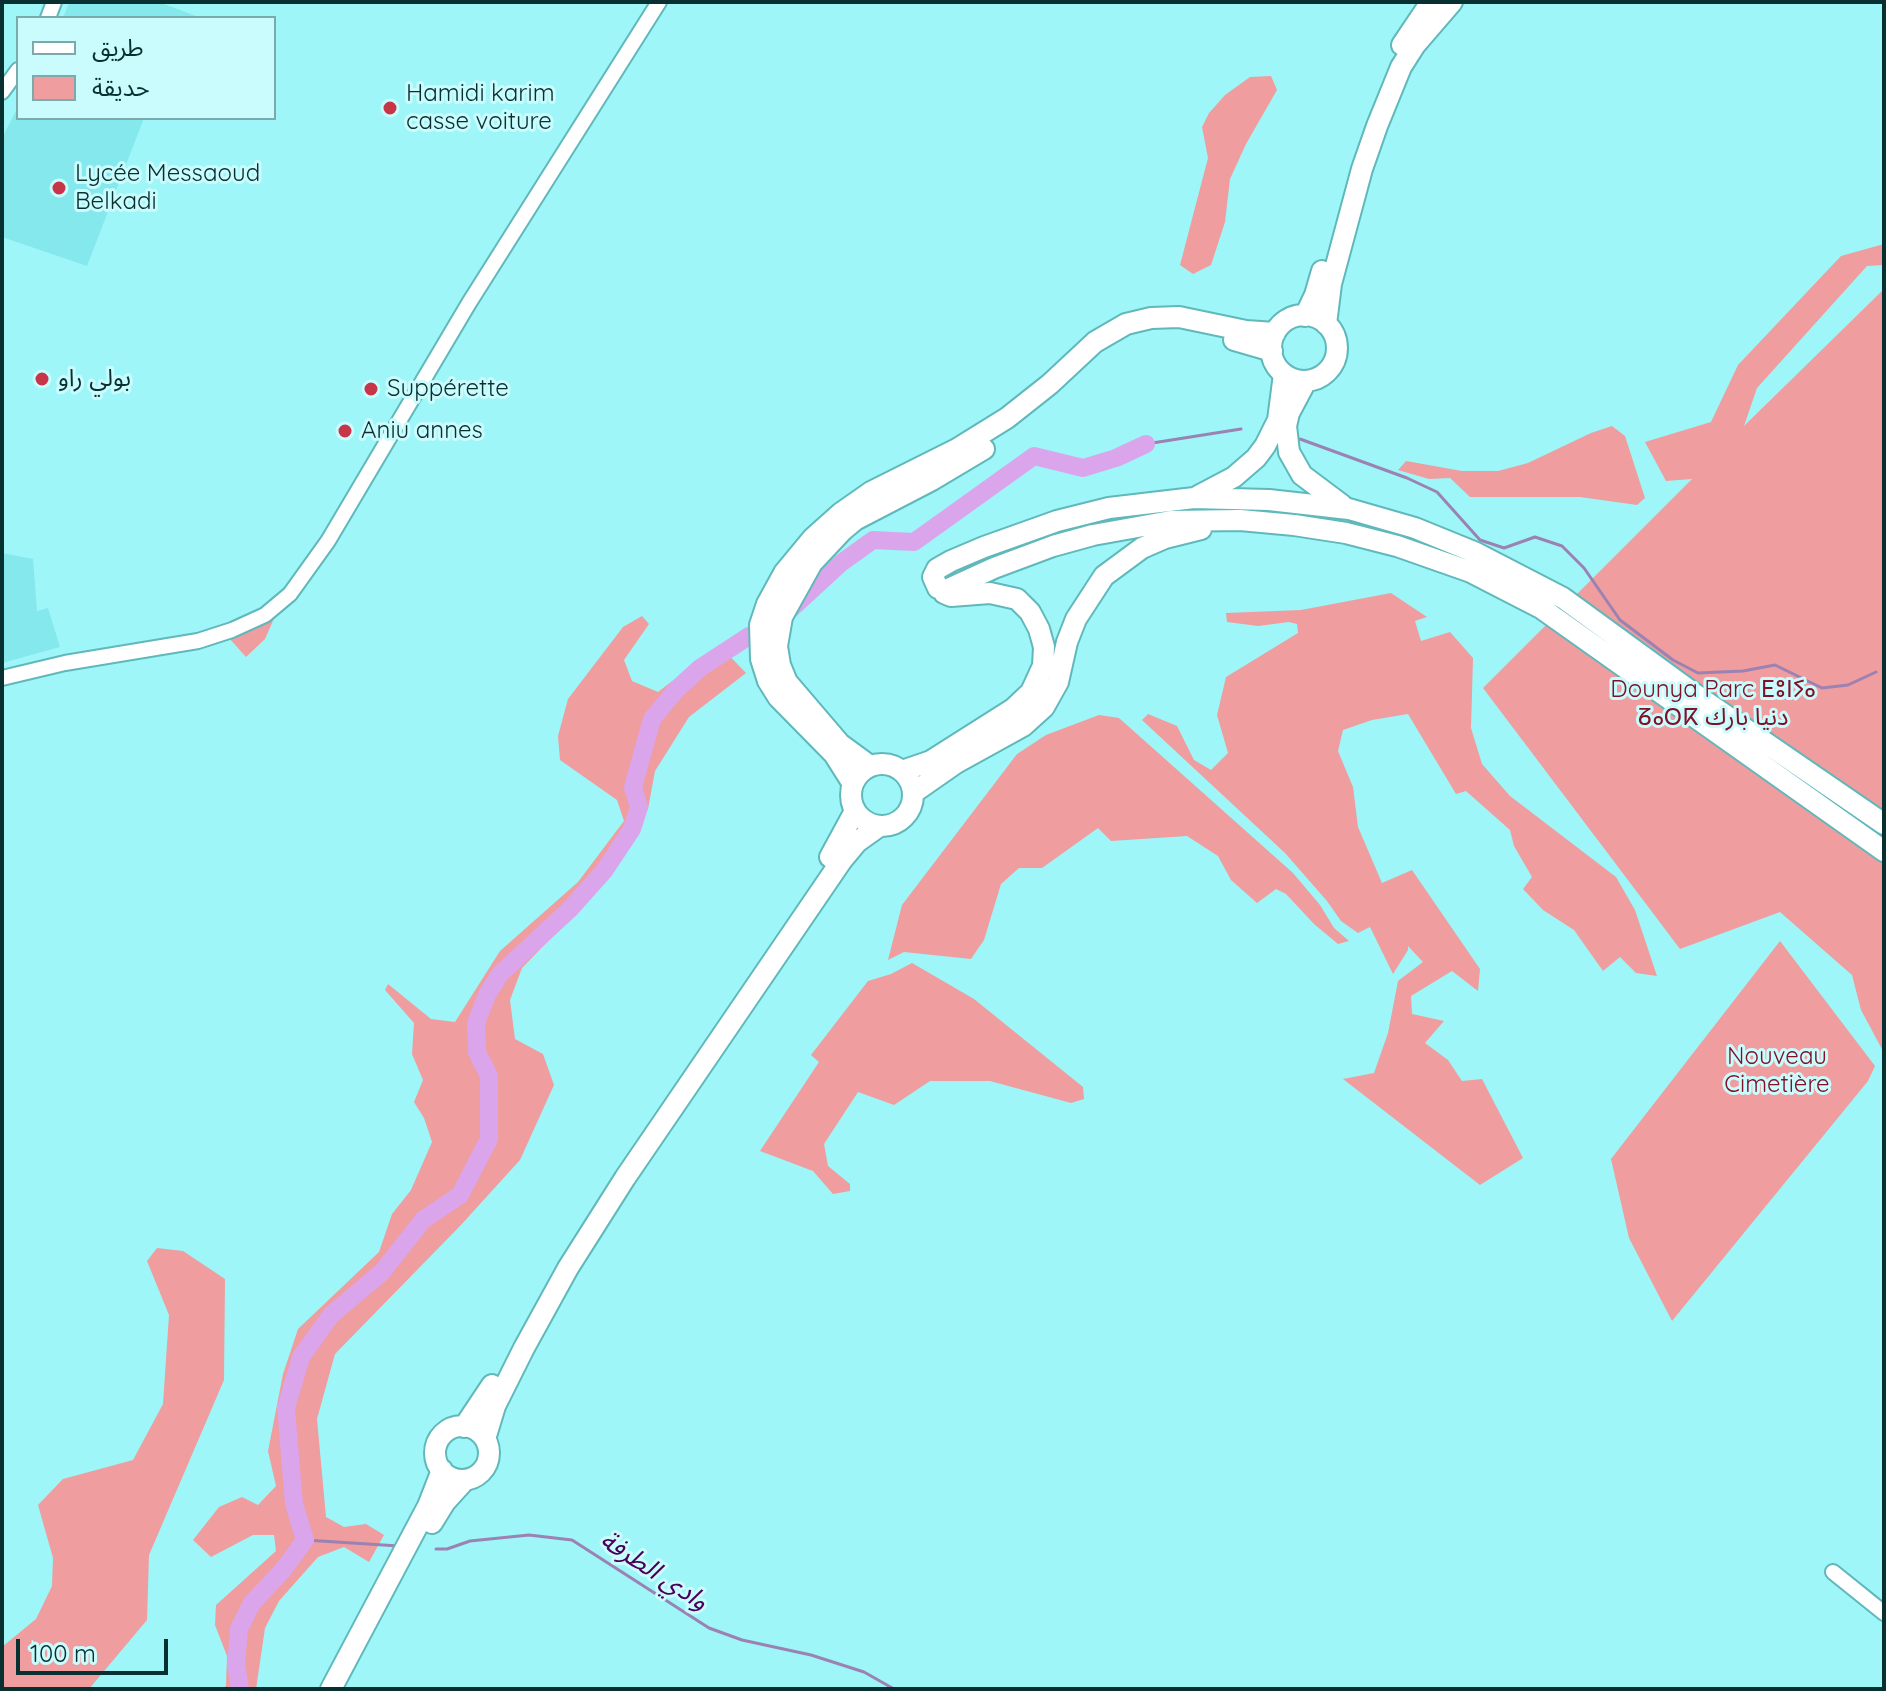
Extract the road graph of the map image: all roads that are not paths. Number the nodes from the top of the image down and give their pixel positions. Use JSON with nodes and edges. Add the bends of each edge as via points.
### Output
{"nodes":[{"id":1,"x":659,"y":2,"type":"edge"},
{"id":2,"x":1431,"y":2,"type":"edge"},
{"id":3,"x":1452,"y":2,"type":"edge"},
{"id":4,"x":16,"y":73,"type":"edge"},
{"id":5,"x":2,"y":92,"type":"edge"},
{"id":6,"x":1305,"y":316,"type":"junction"},
{"id":7,"x":1326,"y":324,"type":"junction"},
{"id":8,"x":1273,"y":342,"type":"junction"},
{"id":9,"x":1284,"y":374,"type":"junction"},
{"id":10,"x":1306,"y":381,"type":"junction"},
{"id":11,"x":1194,"y":498,"type":"junction"},
{"id":12,"x":1349,"y":509,"type":"junction"},
{"id":13,"x":1240,"y":520,"type":"junction"},
{"id":14,"x":942,"y":590,"type":"junction"},
{"id":15,"x":2,"y":678,"type":"edge"},
{"id":16,"x":870,"y":766,"type":"junction"},
{"id":17,"x":902,"y":771,"type":"junction"},
{"id":18,"x":853,"y":784,"type":"junction"},
{"id":19,"x":913,"y":793,"type":"junction"},
{"id":20,"x":855,"y":811,"type":"junction"},
{"id":21,"x":1884,"y":824,"type":"edge"},
{"id":22,"x":878,"y":827,"type":"junction"},
{"id":23,"x":1884,"y":851,"type":"edge"},
{"id":24,"x":464,"y":1427,"type":"junction"},
{"id":25,"x":485,"y":1439,"type":"junction"},
{"id":26,"x":442,"y":1470,"type":"junction"},
{"id":27,"x":465,"y":1480,"type":"junction"},
{"id":28,"x":1833,"y":1572,"type":"dead end"},
{"id":29,"x":1884,"y":1613,"type":"edge"},
{"id":30,"x":331,"y":1689,"type":"edge"},
{"id":31,"x":345,"y":1689,"type":"edge"}],
"edges":[{"from":1,"to":15,"type":"main road","via":[[469,303],[328,541],[290,594],[265,615],[198,641]]},
{"from":2,"to":6,"type":"highway","via":[[1384,75],[1368,114]]},
{"from":3,"to":7,"type":"highway","via":[[1408,56],[1377,126],[1331,284]]},
{"from":4,"to":5,"type":"main road"},
{"from":6,"to":7,"type":"highway"},
{"from":6,"to":8,"type":"highway","via":[[1287,320]]},
{"from":7,"to":10,"type":"highway","via":[[1337,344],[1335,359],[1321,377]]},
{"from":8,"to":9,"type":"highway"},
{"from":8,"to":16,"type":"highway","via":[[1170,327],[1126,337],[993,442],[855,520],[831,541],[786,608],[778,656],[792,689],[840,744]]},
{"from":8,"to":18,"type":"highway","via":[[1179,317],[1126,324],[1095,342],[1007,418],[871,492],[813,538],[767,604],[760,625],[761,659],[778,697],[834,754]]},
{"from":9,"to":10,"type":"highway"},
{"from":9,"to":11,"type":"highway","via":[[1278,420],[1265,446],[1234,477]]},
{"from":10,"to":12,"type":"highway","via":[[1289,413],[1289,452],[1311,484]]},
{"from":11,"to":12,"type":"highway"},
{"from":11,"to":14,"type":"highway","via":[[1109,508],[1022,533],[937,569],[933,581]]},
{"from":12,"to":21,"type":"highway","via":[[1474,552],[1563,598]]},
{"from":13,"to":14,"type":"highway","via":[[1171,521],[1093,535]]},
{"from":13,"to":19,"type":"highway","via":[[1165,538],[1112,569],[1076,619],[1058,682],[1044,707],[1023,726]]},
{"from":13,"to":23,"type":"highway","via":[[1371,539],[1446,562],[1509,590],[1584,637]]},
{"from":14,"to":17,"type":"highway","via":[[951,596],[990,593],[1017,599],[1039,629],[1043,666],[1031,692],[1013,709],[931,761]]},
{"from":16,"to":17,"type":"highway","via":[[887,764]]},
{"from":16,"to":18,"type":"highway"},
{"from":17,"to":19,"type":"highway"},
{"from":18,"to":20,"type":"highway"},
{"from":19,"to":22,"type":"highway","via":[[902,819]]},
{"from":20,"to":22,"type":"highway"},
{"from":20,"to":24,"type":"highway","via":[[838,847],[597,1196]]},
{"from":22,"to":25,"type":"highway","via":[[842,860],[625,1178],[538,1321],[495,1406]]},
{"from":24,"to":25,"type":"highway"},
{"from":24,"to":26,"type":"highway","via":[[446,1432],[438,1441],[435,1453]]},
{"from":25,"to":27,"type":"highway","via":[[485,1466]]},
{"from":26,"to":27,"type":"highway"},
{"from":26,"to":30,"type":"highway"},
{"from":27,"to":31,"type":"highway","via":[[439,1510]]},
{"from":28,"to":29,"type":"main road"}]}
